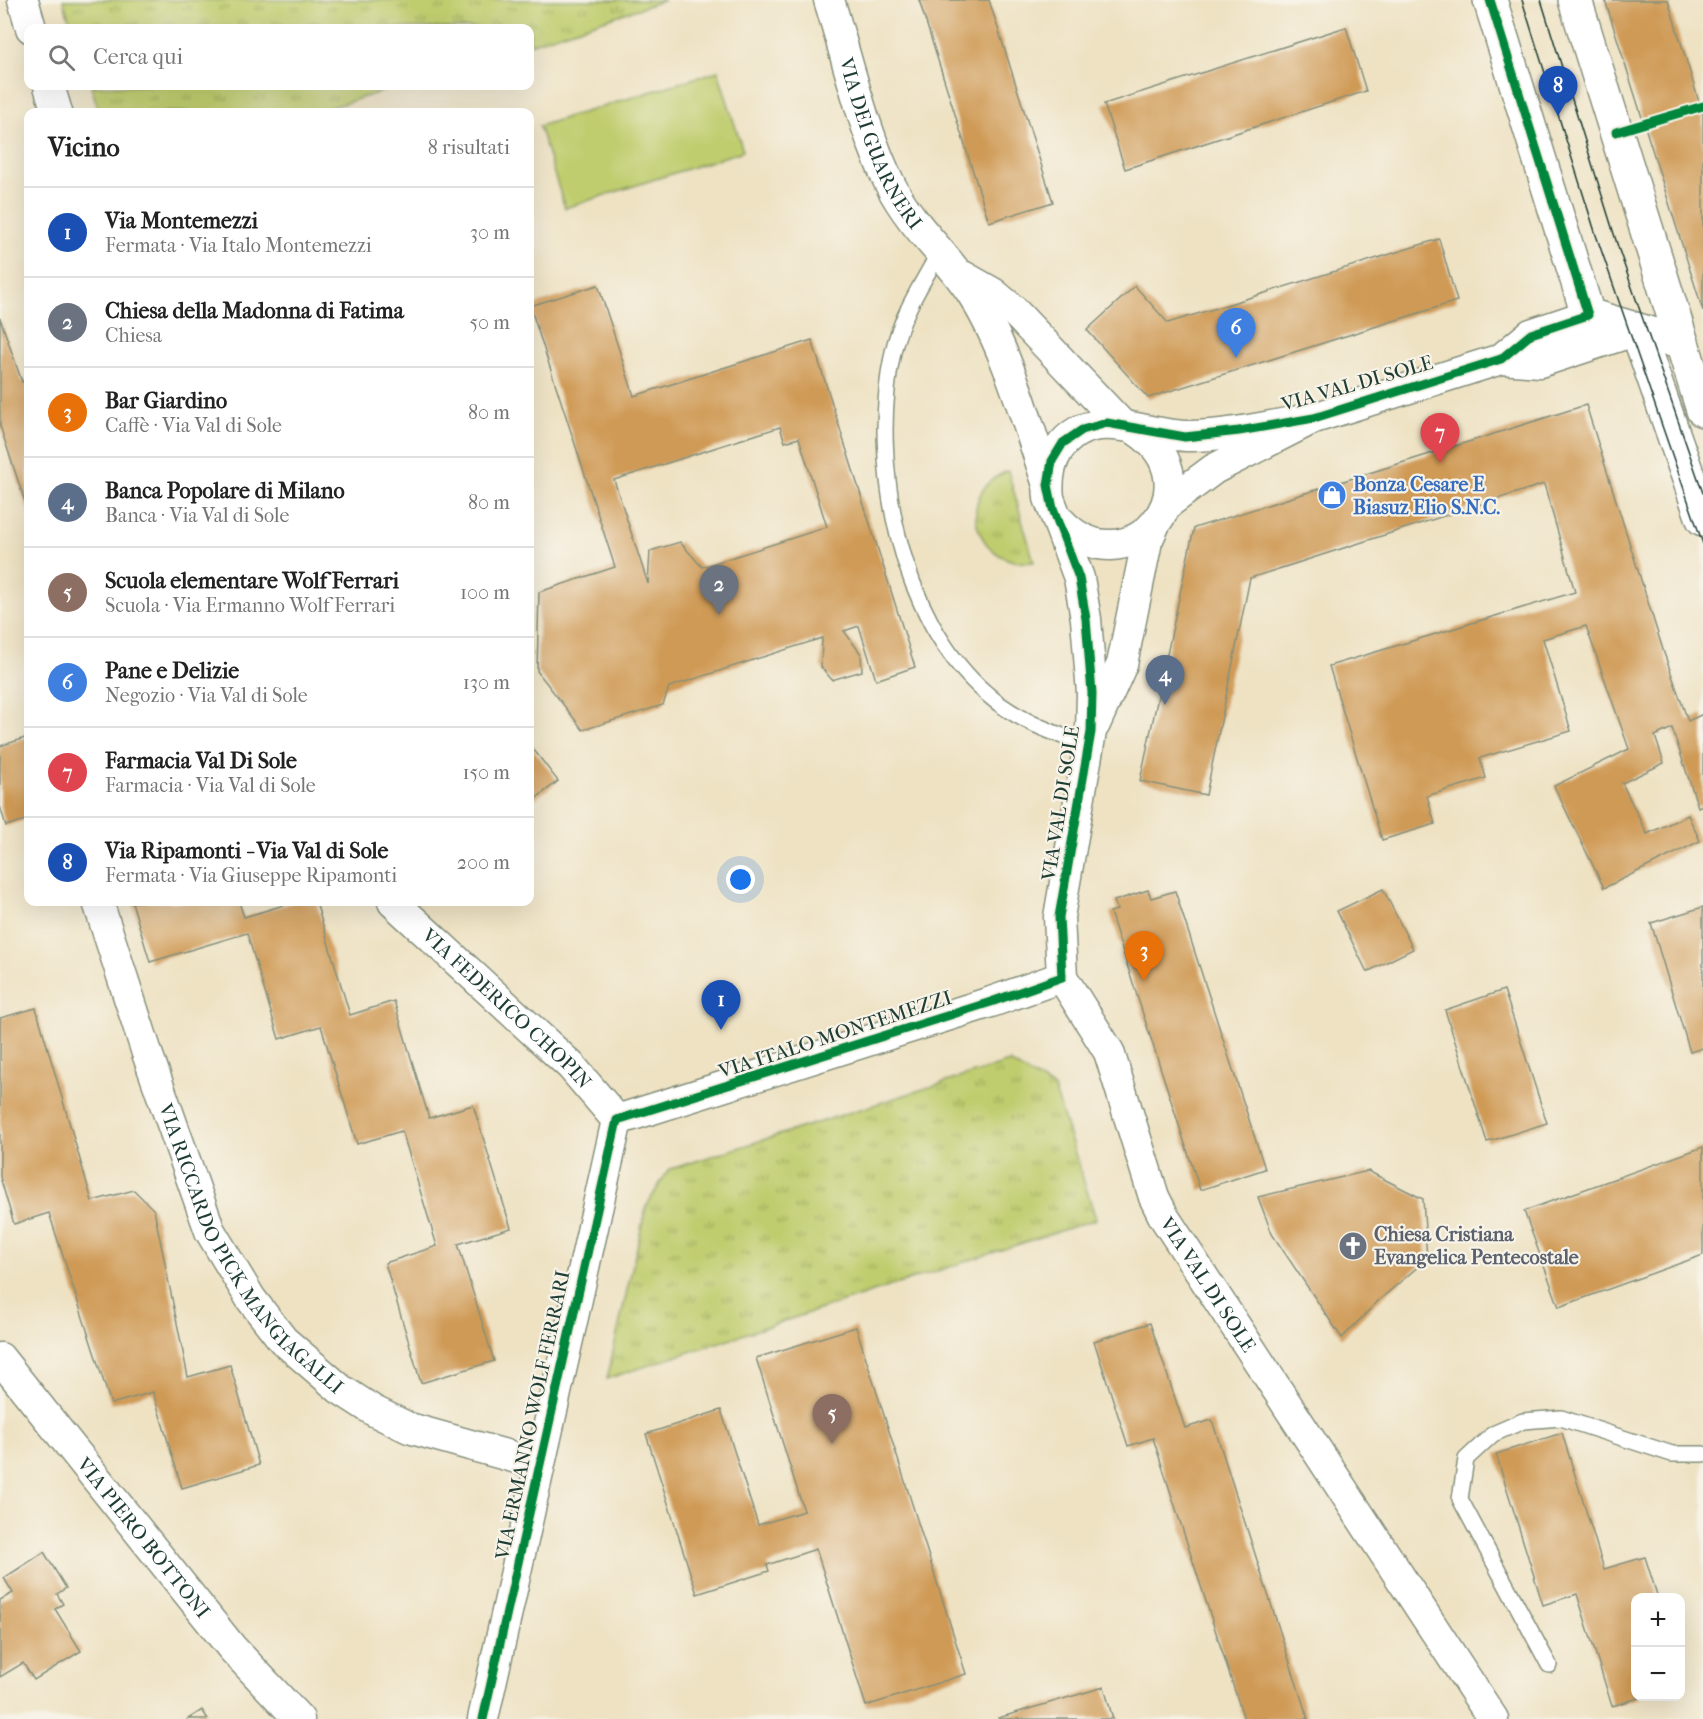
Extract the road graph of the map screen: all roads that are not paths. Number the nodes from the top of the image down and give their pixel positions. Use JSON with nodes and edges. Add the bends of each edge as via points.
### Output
{"nodes":[{"id":1,"x":22,"y":0,"type":"edge"},
{"id":2,"x":829,"y":0,"type":"edge"},
{"id":3,"x":1490,"y":0,"type":"edge"},
{"id":4,"x":1575,"y":0,"type":"edge"},
{"id":5,"x":30,"y":24,"type":"edge"},
{"id":6,"x":50,"y":90,"type":"edge"},
{"id":7,"x":56,"y":108,"type":"edge"},
{"id":8,"x":948,"y":263,"type":"junction"},
{"id":9,"x":1665,"y":289,"type":"junction"},
{"id":10,"x":1588,"y":315,"type":"junction"},
{"id":11,"x":1637,"y":330,"type":"junction"},
{"id":12,"x":1682,"y":343,"type":"junction"},
{"id":13,"x":1501,"y":359,"type":"junction"},
{"id":14,"x":1703,"y":410,"type":"edge"},
{"id":15,"x":1314,"y":418,"type":"junction"},
{"id":16,"x":1129,"y":427,"type":"junction"},
{"id":17,"x":1695,"y":461,"type":"edge"},
{"id":18,"x":1048,"y":485,"type":"junction"},
{"id":19,"x":1161,"y":515,"type":"junction"},
{"id":20,"x":1703,"y":519,"type":"edge"},
{"id":21,"x":1059,"y":520,"type":"junction"},
{"id":22,"x":1089,"y":739,"type":"junction"},
{"id":23,"x":99,"y":906,"type":"edge"},
{"id":24,"x":397,"y":906,"type":"edge"},
{"id":25,"x":1062,"y":976,"type":"junction"},
{"id":26,"x":617,"y":1120,"type":"junction"},
{"id":27,"x":0,"y":1358,"type":"edge"},
{"id":28,"x":1703,"y":1454,"type":"edge"},
{"id":29,"x":538,"y":1464,"type":"junction"},
{"id":30,"x":1549,"y":1665,"type":"dead end"},
{"id":31,"x":302,"y":1717,"type":"edge"},
{"id":32,"x":483,"y":1719,"type":"edge"},
{"id":33,"x":1493,"y":1719,"type":"edge"}],
"edges":[{"from":1,"to":5,"type":"street"},
{"from":2,"to":8,"type":"street","name":"VIA DEI GUARNERI","via":[[890,185],[919,230]]},
{"from":3,"to":10,"type":"street"},
{"from":4,"to":9,"type":"street"},
{"from":6,"to":7,"type":"street"},
{"from":8,"to":16,"type":"street","name":"VIA DEI GUARNERI","via":[[1012,309]]},
{"from":8,"to":18,"type":"street","name":"VIA DEI GUARNERI","via":[[990,328],[1026,416]]},
{"from":8,"to":22,"type":"lane","via":[[902,322],[887,384],[884,448],[902,546],[924,607],[953,659],[970,679],[1023,719]]},
{"from":9,"to":11,"type":"street"},
{"from":9,"to":12,"type":"street"},
{"from":10,"to":11,"type":"street"},
{"from":10,"to":13,"type":"street","name":"VIA VAL DI SOLE","via":[[1531,334]]},
{"from":11,"to":12,"type":"street"},
{"from":11,"to":13,"type":"street","name":"VIA VAL DI SOLE","via":[[1540,362]]},
{"from":11,"to":17,"type":"street"},
{"from":12,"to":14,"type":"street"},
{"from":13,"to":15,"type":"street","name":"VIA VAL DI SOLE"},
{"from":15,"to":16,"type":"street","name":"VIA VAL DI SOLE","via":[[1204,436],[1164,435]]},
{"from":15,"to":19,"type":"street","name":"VIA VAL DI SOLE","via":[[1214,469]]},
{"from":16,"to":18,"type":"street","name":"VIA VAL DI SOLE","via":[[1094,425],[1071,436],[1052,462]]},
{"from":16,"to":19,"type":"street","name":"VIA VAL DI SOLE","via":[[1156,446],[1167,465],[1170,489]]},
{"from":17,"to":20,"type":"street"},
{"from":18,"to":21,"type":"street","name":"VIA VAL DI SOLE"},
{"from":19,"to":21,"type":"street","name":"VIA VAL DI SOLE","via":[[1128,543],[1111,546],[1082,540]]},
{"from":19,"to":22,"type":"street","name":"VIA VAL DI SOLE","via":[[1147,541],[1122,664]]},
{"from":21,"to":22,"type":"street","name":"VIA VAL DI SOLE","via":[[1079,578],[1086,619],[1092,693]]},
{"from":22,"to":25,"type":"street","name":"VIA VAL DI SOLE","via":[[1059,916]]},
{"from":23,"to":29,"type":"street","name":"VIA RICCARDO PICK MANGIAGALLI","via":[[210,1231],[257,1308],[283,1340],[340,1389],[374,1411],[409,1428]]},
{"from":24,"to":26,"type":"street","name":"VIA FEDERICO CHOPIN","via":[[571,1066]]},
{"from":25,"to":26,"type":"street","name":"VIA ITALO MONTEMEZZI","via":[[980,1006]]},
{"from":25,"to":33,"type":"street","name":"VIA VAL DI SOLE","via":[[1109,1053],[1154,1197],[1164,1217]]},
{"from":26,"to":29,"type":"street","name":"VIA ERMANNO WOLF FERRARI"},
{"from":27,"to":31,"type":"street","name":"VIA PIERO BOTTONI","via":[[232,1648]]},
{"from":28,"to":30,"type":"lane","via":[[1672,1454],[1561,1418],[1522,1421],[1493,1434],[1466,1459],[1460,1499]]},
{"from":29,"to":32,"type":"street","name":"VIA ERMANNO WOLF FERRARI"}]}
